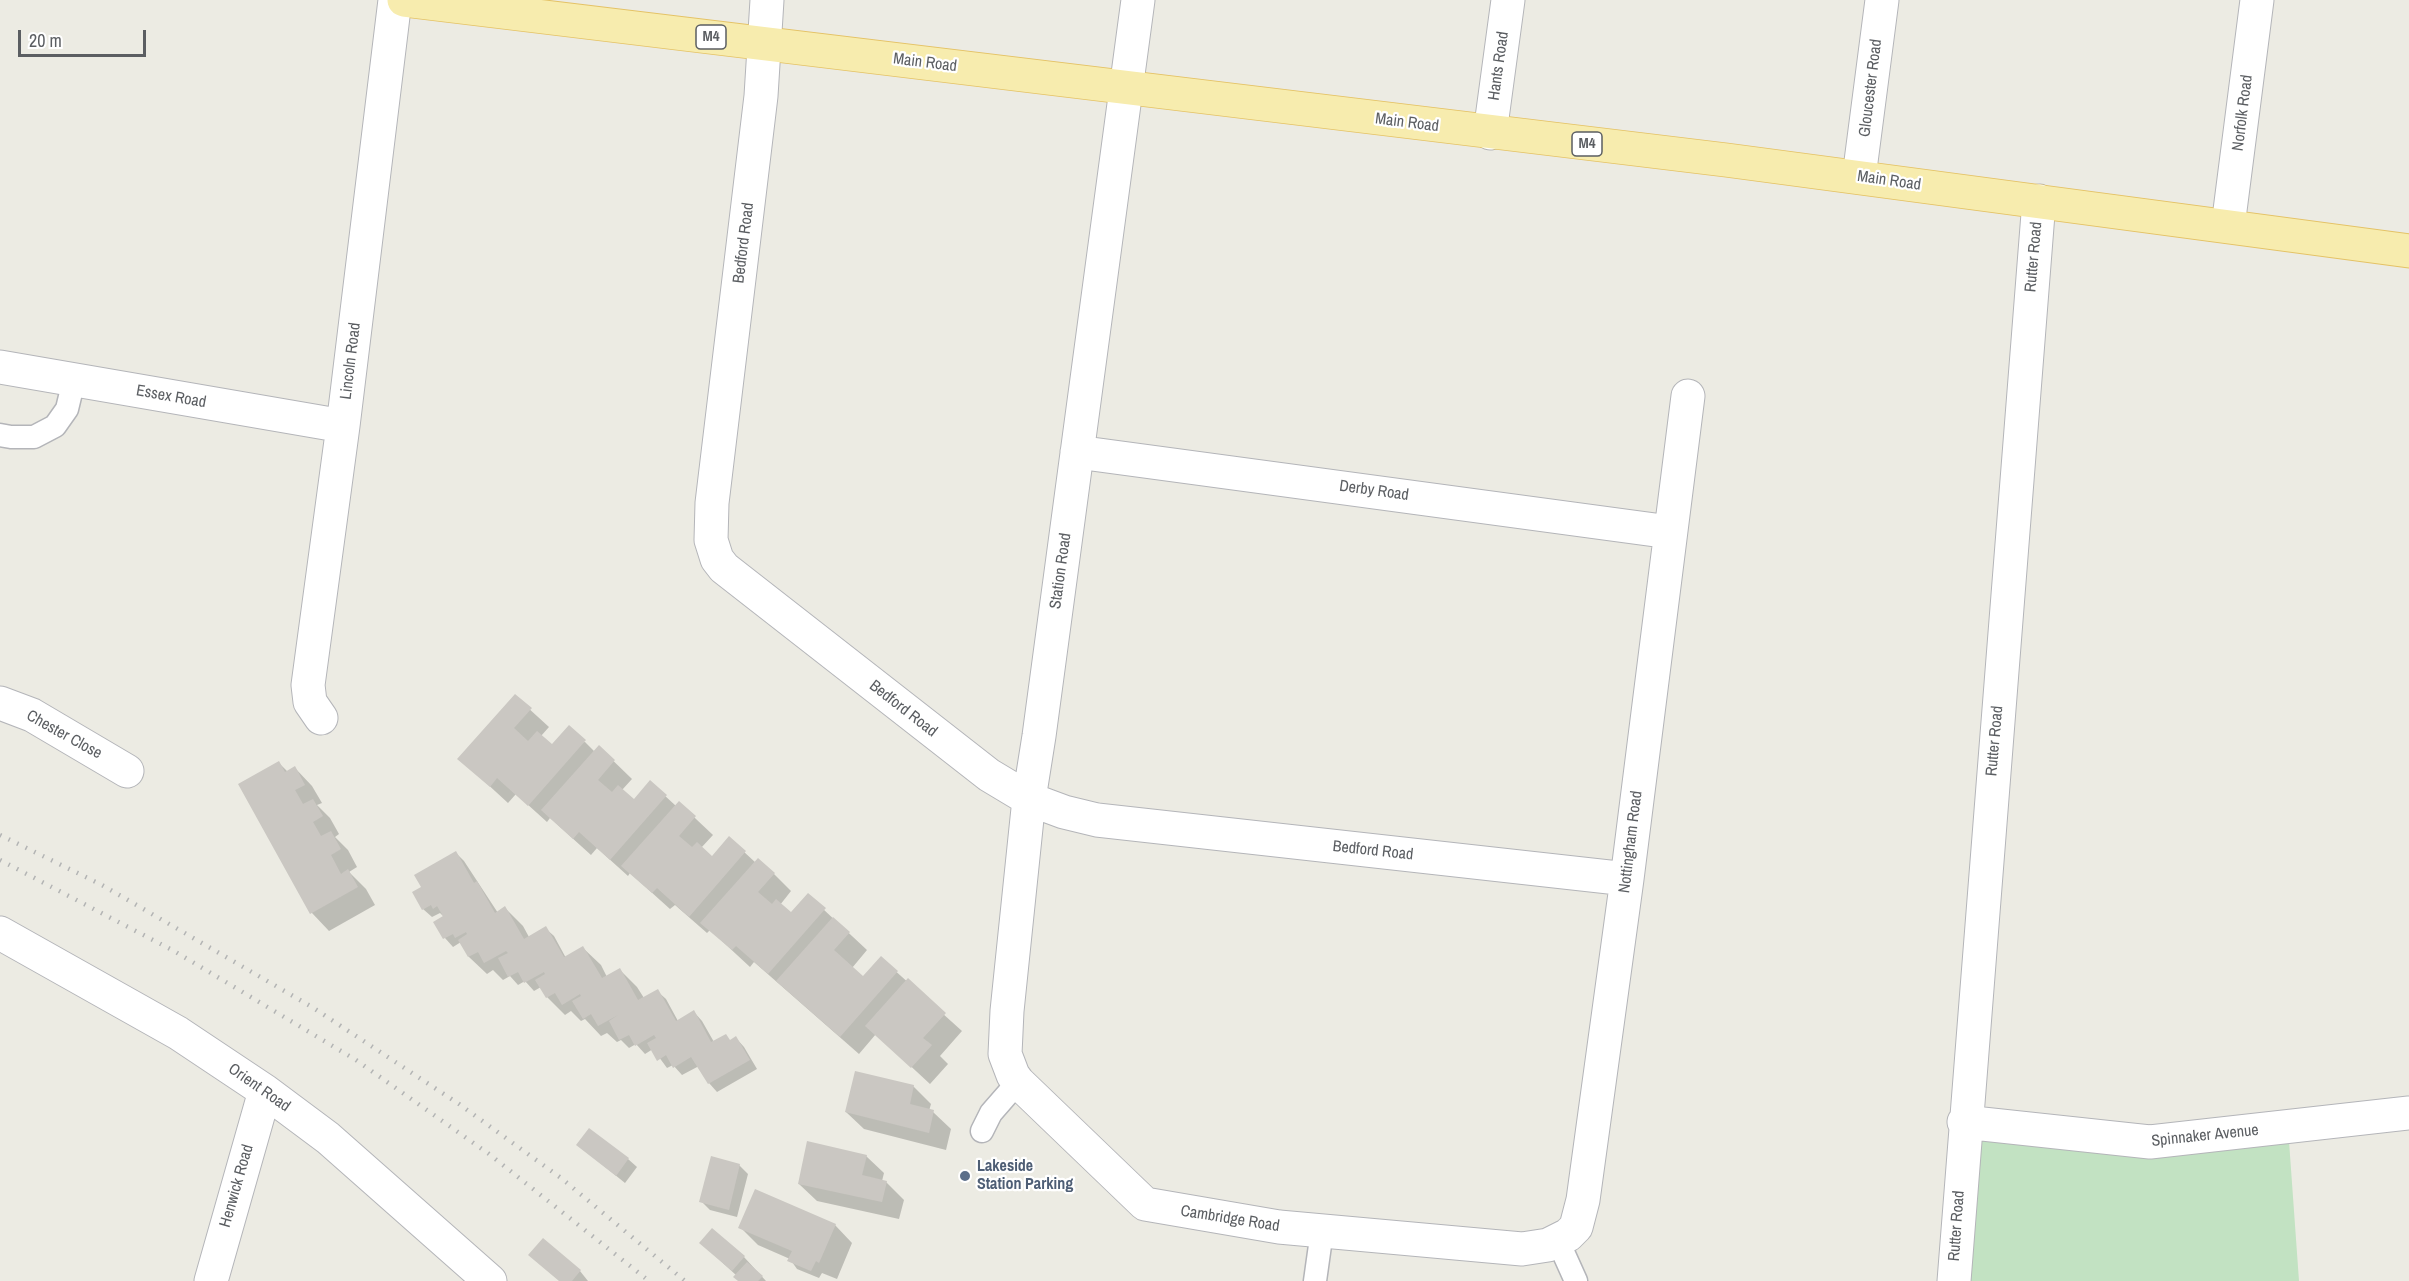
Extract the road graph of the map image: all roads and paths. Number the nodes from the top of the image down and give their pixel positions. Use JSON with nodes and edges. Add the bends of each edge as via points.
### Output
{"nodes":[{"id":1,"x":396,"y":0,"type":"edge"},
{"id":2,"x":404,"y":0,"type":"edge"},
{"id":3,"x":767,"y":0,"type":"edge"},
{"id":4,"x":1138,"y":0,"type":"edge"},
{"id":5,"x":1508,"y":0,"type":"edge"},
{"id":6,"x":1882,"y":0,"type":"edge"},
{"id":7,"x":2257,"y":0,"type":"edge"},
{"id":8,"x":764,"y":43,"type":"junction"},
{"id":9,"x":1126,"y":88,"type":"junction"},
{"id":10,"x":1490,"y":133,"type":"junction"},
{"id":11,"x":1859,"y":177,"type":"junction"},
{"id":12,"x":2038,"y":201,"type":"junction"},
{"id":13,"x":2228,"y":226,"type":"junction"},
{"id":14,"x":2409,"y":251,"type":"edge"},
{"id":15,"x":0,"y":367,"type":"edge"},
{"id":16,"x":74,"y":380,"type":"junction"},
{"id":17,"x":1688,"y":396,"type":"dead end"},
{"id":18,"x":343,"y":426,"type":"junction"},
{"id":19,"x":0,"y":435,"type":"edge"},
{"id":20,"x":1077,"y":452,"type":"junction"},
{"id":21,"x":1670,"y":532,"type":"junction"},
{"id":22,"x":0,"y":703,"type":"edge"},
{"id":23,"x":321,"y":718,"type":"dead end"},
{"id":24,"x":127,"y":771,"type":"dead end"},
{"id":25,"x":1029,"y":799,"type":"junction"},
{"id":26,"x":1627,"y":879,"type":"junction"},
{"id":27,"x":0,"y":933,"type":"edge"},
{"id":28,"x":1012,"y":1068,"type":"junction"},
{"id":29,"x":265,"y":1091,"type":"junction"},
{"id":30,"x":2409,"y":1113,"type":"edge"},
{"id":31,"x":1964,"y":1122,"type":"junction"},
{"id":32,"x":982,"y":1131,"type":"dead end"},
{"id":33,"x":1322,"y":1231,"type":"junction"},
{"id":34,"x":1558,"y":1241,"type":"junction"},
{"id":35,"x":211,"y":1281,"type":"edge"},
{"id":36,"x":490,"y":1281,"type":"edge"},
{"id":37,"x":1315,"y":1281,"type":"edge"},
{"id":38,"x":1576,"y":1281,"type":"edge"},
{"id":39,"x":1954,"y":1281,"type":"edge"}],
"edges":[{"from":1,"to":18,"type":"street","name":"Lincoln Road"},
{"from":2,"to":8,"type":"main road","name":"Main Road","number":"M4"},
{"from":3,"to":8,"type":"street","name":"Bedford Road"},
{"from":4,"to":9,"type":"street","name":"Station Road"},
{"from":5,"to":10,"type":"street","name":"Hants Road"},
{"from":6,"to":11,"type":"street","name":"Gloucester Road"},
{"from":7,"to":13,"type":"street","name":"Norfolk Road"},
{"from":8,"to":9,"type":"main road","name":"Main Road","number":"M4"},
{"from":8,"to":25,"type":"street","name":"Bedford Road","via":[[712,504],[713,550],[724,568],[989,775]]},
{"from":9,"to":10,"type":"main road","name":"Main Road","number":"M4"},
{"from":9,"to":20,"type":"street","name":"Station Road"},
{"from":10,"to":11,"type":"main road","name":"Main Road","number":"M4"},
{"from":11,"to":12,"type":"main road","name":"Main Road","number":"M4"},
{"from":12,"to":13,"type":"main road","name":"Main Road","number":"M4"},
{"from":12,"to":31,"type":"street","name":"Rutter Road"},
{"from":13,"to":14,"type":"main road","name":"Main Road","number":"M4"},
{"from":15,"to":16,"type":"street","name":"Essex Road"},
{"from":16,"to":18,"type":"street","name":"Essex Road"},
{"from":16,"to":19,"type":"lane","via":[[67,410],[55,426],[34,437]]},
{"from":17,"to":21,"type":"street","name":"Nottingham Road"},
{"from":18,"to":23,"type":"street","name":"Lincoln Road","via":[[308,685],[310,702]]},
{"from":20,"to":21,"type":"street","name":"Derby Road"},
{"from":20,"to":25,"type":"street","name":"Station Road"},
{"from":21,"to":26,"type":"street","name":"Nottingham Road"},
{"from":22,"to":24,"type":"street","name":"Chester Close","via":[[32,716]]},
{"from":25,"to":26,"type":"street","name":"Bedford Road","via":[[1097,820]]},
{"from":25,"to":28,"type":"street","name":"Station Road","via":[[1008,1000]]},
{"from":26,"to":34,"type":"street","name":"Nottingham Road","via":[[1580,1218],[1576,1227]]},
{"from":27,"to":29,"type":"street","name":"Orient Road","via":[[178,1033]]},
{"from":28,"to":32,"type":"lane"},
{"from":28,"to":33,"type":"street","name":"Cambridge Road","via":[[1145,1204]]},
{"from":29,"to":35,"type":"street","name":"Henwick Road"},
{"from":29,"to":36,"type":"street","name":"Orient Road","via":[[328,1138]]},
{"from":30,"to":31,"type":"street","name":"Spinnaker Avenue","via":[[2150,1142]]},
{"from":31,"to":39,"type":"street","name":"Rutter Road"},
{"from":33,"to":34,"type":"street","name":"Cambridge Road","via":[[1522,1249]]},
{"from":33,"to":37,"type":"lane"},
{"from":34,"to":38,"type":"lane"}]}
